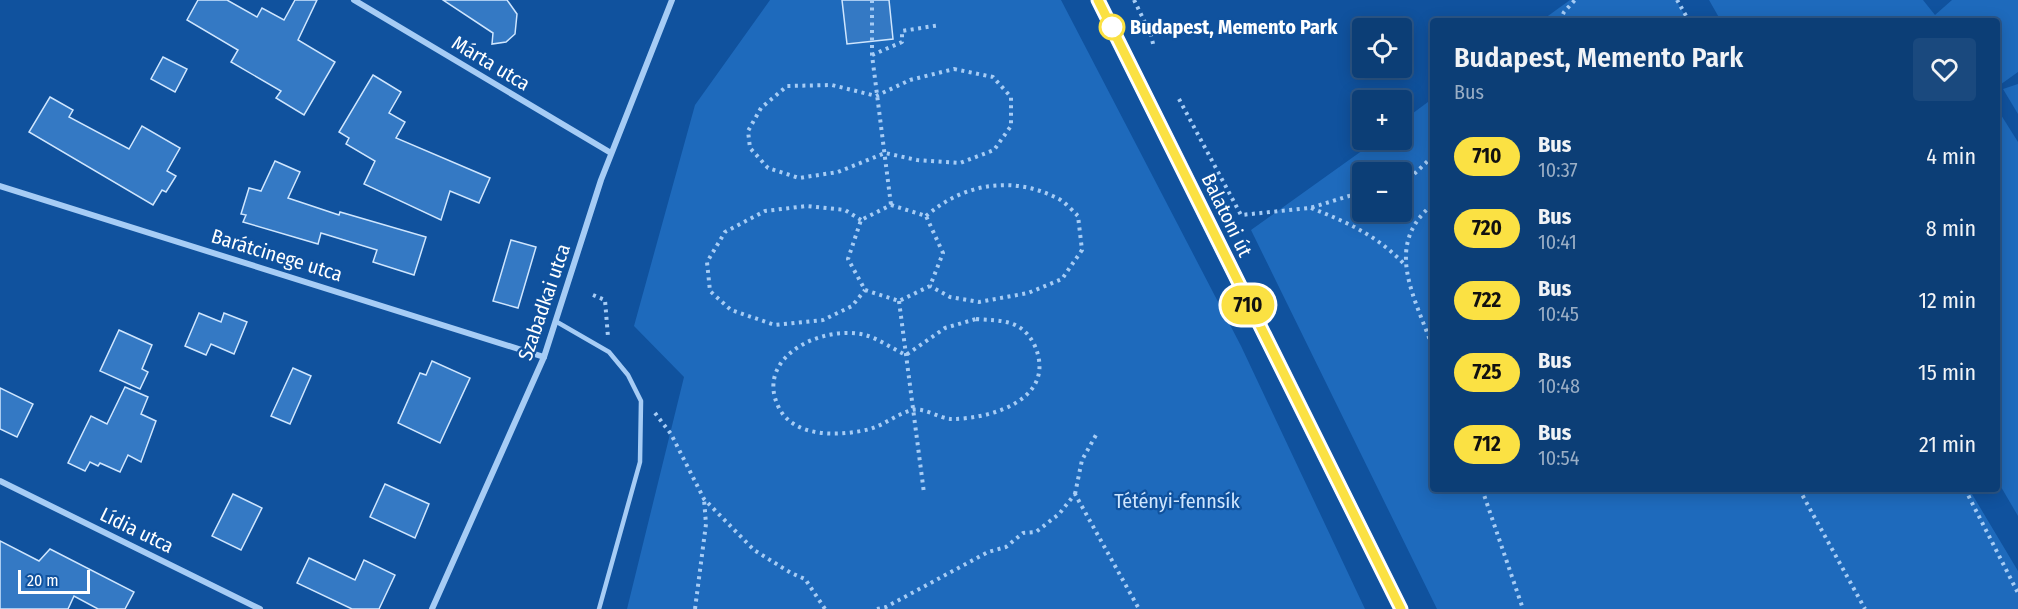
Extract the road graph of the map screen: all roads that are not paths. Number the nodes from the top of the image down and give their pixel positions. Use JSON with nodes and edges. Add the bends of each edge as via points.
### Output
{"nodes":[{"id":1,"x":354,"y":0,"type":"edge"},
{"id":2,"x":672,"y":0,"type":"edge"},
{"id":3,"x":1098,"y":0,"type":"edge"},
{"id":4,"x":611,"y":153,"type":"junction"},
{"id":5,"x":0,"y":186,"type":"edge"},
{"id":6,"x":557,"y":322,"type":"junction"},
{"id":7,"x":544,"y":357,"type":"junction"},
{"id":8,"x":0,"y":481,"type":"edge"},
{"id":9,"x":260,"y":609,"type":"edge"},
{"id":10,"x":432,"y":609,"type":"edge"},
{"id":11,"x":599,"y":609,"type":"edge"},
{"id":12,"x":1401,"y":609,"type":"edge"}],
"edges":[{"from":1,"to":4,"type":"street","name":"Márta utca"},
{"from":2,"to":4,"type":"street","name":"Szabadkai utca"},
{"from":3,"to":12,"type":"main road","name":"Balatoni út"},
{"from":4,"to":6,"type":"street","name":"Szabadkai utca"},
{"from":5,"to":7,"type":"street","name":"Barátcinege utca"},
{"from":6,"to":7,"type":"street","name":"Szabadkai utca"},
{"from":6,"to":11,"type":"lane","via":[[609,352],[628,375],[640,401],[640,462]]},
{"from":7,"to":10,"type":"street","name":"Szabadkai utca"},
{"from":8,"to":9,"type":"street","name":"Lídia utca"}]}
